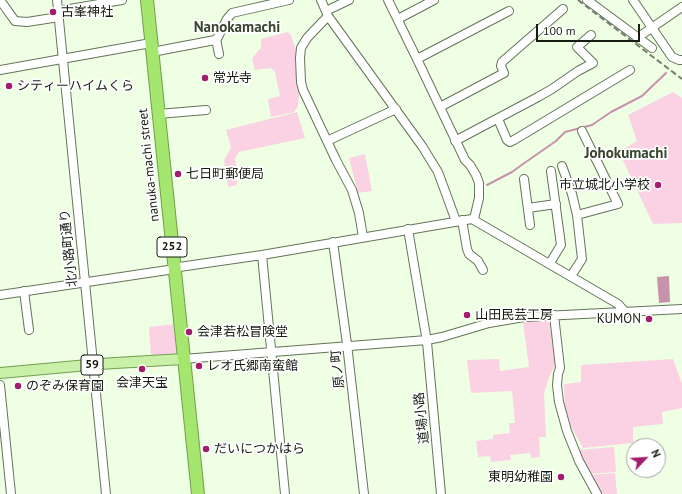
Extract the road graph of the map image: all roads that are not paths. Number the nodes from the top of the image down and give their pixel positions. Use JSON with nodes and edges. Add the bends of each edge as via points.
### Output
{"nodes":[{"id":1,"x":0,"y":0,"type":"edge"},
{"id":2,"x":57,"y":0,"type":"edge"},
{"id":3,"x":122,"y":0,"type":"edge"},
{"id":4,"x":146,"y":0,"type":"edge"},
{"id":5,"x":289,"y":0,"type":"edge"},
{"id":6,"x":321,"y":0,"type":"edge"},
{"id":7,"x":349,"y":0,"type":"edge"},
{"id":8,"x":388,"y":0,"type":"edge"},
{"id":9,"x":434,"y":0,"type":"edge"},
{"id":10,"x":587,"y":0,"type":"edge"},
{"id":11,"x":633,"y":0,"type":"edge"},
{"id":12,"x":682,"y":7,"type":"edge"},
{"id":13,"x":563,"y":9,"type":"dead end"},
{"id":14,"x":509,"y":12,"type":"dead end"},
{"id":15,"x":59,"y":14,"type":"junction"},
{"id":16,"x":327,"y":14,"type":"junction"},
{"id":17,"x":398,"y":19,"type":"junction"},
{"id":18,"x":652,"y":27,"type":"junction"},
{"id":19,"x":591,"y":35,"type":"dead end"},
{"id":20,"x":637,"y":38,"type":"junction"},
{"id":21,"x":216,"y":40,"type":"junction"},
{"id":22,"x":151,"y":47,"type":"junction"},
{"id":23,"x":652,"y":48,"type":"dead end"},
{"id":24,"x":219,"y":54,"type":"dead end"},
{"id":25,"x":417,"y":58,"type":"junction"},
{"id":26,"x":62,"y":59,"type":"junction"},
{"id":27,"x":682,"y":60,"type":"edge"},
{"id":28,"x":0,"y":70,"type":"edge"},
{"id":29,"x":630,"y":70,"type":"dead end"},
{"id":30,"x":440,"y":108,"type":"junction"},
{"id":31,"x":396,"y":109,"type":"junction"},
{"id":32,"x":206,"y":110,"type":"dead end"},
{"id":33,"x":158,"y":114,"type":"junction"},
{"id":34,"x":498,"y":119,"type":"junction"},
{"id":35,"x":582,"y":131,"type":"dead end"},
{"id":36,"x":327,"y":141,"type":"junction"},
{"id":37,"x":455,"y":141,"type":"junction"},
{"id":38,"x":562,"y":166,"type":"dead end"},
{"id":39,"x":551,"y":171,"type":"dead end"},
{"id":40,"x":524,"y":179,"type":"dead end"},
{"id":41,"x":556,"y":204,"type":"junction"},
{"id":42,"x":528,"y":208,"type":"junction"},
{"id":43,"x":577,"y":215,"type":"junction"},
{"id":44,"x":474,"y":219,"type":"junction"},
{"id":45,"x":459,"y":221,"type":"junction"},
{"id":46,"x":530,"y":225,"type":"dead end"},
{"id":47,"x":408,"y":229,"type":"junction"},
{"id":48,"x":363,"y":237,"type":"junction"},
{"id":49,"x":333,"y":242,"type":"junction"},
{"id":50,"x":262,"y":254,"type":"junction"},
{"id":51,"x":550,"y":264,"type":"junction"},
{"id":52,"x":174,"y":269,"type":"junction"},
{"id":53,"x":483,"y":270,"type":"dead end"},
{"id":54,"x":571,"y":276,"type":"junction"},
{"id":55,"x":85,"y":282,"type":"junction"},
{"id":56,"x":24,"y":292,"type":"junction"},
{"id":57,"x":0,"y":295,"type":"edge"},
{"id":58,"x":682,"y":310,"type":"edge"},
{"id":59,"x":626,"y":313,"type":"junction"},
{"id":60,"x":554,"y":315,"type":"junction"},
{"id":61,"x":29,"y":330,"type":"dead end"},
{"id":62,"x":427,"y":340,"type":"junction"},
{"id":63,"x":348,"y":347,"type":"junction"},
{"id":64,"x":272,"y":353,"type":"junction"},
{"id":65,"x":183,"y":359,"type":"junction"},
{"id":66,"x":92,"y":365,"type":"junction"},
{"id":67,"x":0,"y":373,"type":"edge"},
{"id":68,"x":0,"y":385,"type":"edge"},
{"id":69,"x":11,"y":494,"type":"edge"},
{"id":70,"x":106,"y":494,"type":"edge"},
{"id":71,"x":198,"y":494,"type":"edge"},
{"id":72,"x":285,"y":494,"type":"edge"},
{"id":73,"x":364,"y":494,"type":"edge"},
{"id":74,"x":441,"y":494,"type":"edge"},
{"id":75,"x":597,"y":494,"type":"edge"}],
"edges":[{"from":1,"to":15,"type":"street","via":[[14,21],[27,22]]},
{"from":2,"to":15,"type":"street","name":"北小路町通り"},
{"from":3,"to":15,"type":"street"},
{"from":4,"to":22,"type":"highway","name":"nanuka-machi street","number":"252"},
{"from":5,"to":21,"type":"street","via":[[232,13]]},
{"from":6,"to":16,"type":"street"},
{"from":7,"to":16,"type":"street"},
{"from":8,"to":17,"type":"street"},
{"from":9,"to":17,"type":"street"},
{"from":10,"to":20,"type":"street"},
{"from":11,"to":18,"type":"street"},
{"from":12,"to":18,"type":"street"},
{"from":13,"to":30,"type":"street","via":[[502,62],[504,73]]},
{"from":14,"to":25,"type":"street"},
{"from":15,"to":26,"type":"street","name":"北小路町通り"},
{"from":16,"to":31,"type":"street"},
{"from":16,"to":36,"type":"street","via":[[307,38],[301,48],[300,58],[303,90]]},
{"from":17,"to":25,"type":"street"},
{"from":18,"to":20,"type":"street"},
{"from":18,"to":27,"type":"street","via":[[672,57]]},
{"from":19,"to":34,"type":"street","via":[[578,47],[593,64]]},
{"from":20,"to":23,"type":"street"},
{"from":21,"to":22,"type":"street"},
{"from":21,"to":24,"type":"street"},
{"from":22,"to":26,"type":"street"},
{"from":22,"to":33,"type":"highway","name":"nanuka-machi street","number":"252"},
{"from":25,"to":30,"type":"street"},
{"from":26,"to":28,"type":"street"},
{"from":26,"to":55,"type":"street","name":"北小路町通り"},
{"from":29,"to":34,"type":"street","via":[[510,142]]},
{"from":30,"to":37,"type":"street"},
{"from":31,"to":36,"type":"street"},
{"from":31,"to":45,"type":"street","via":[[438,172]]},
{"from":32,"to":33,"type":"street"},
{"from":33,"to":52,"type":"highway","name":"nanuka-machi street","number":"252"},
{"from":34,"to":37,"type":"street"},
{"from":35,"to":43,"type":"street","via":[[618,204]]},
{"from":36,"to":48,"type":"street","via":[[352,190]]},
{"from":37,"to":44,"type":"street","via":[[479,183],[479,198]]},
{"from":38,"to":43,"type":"street"},
{"from":39,"to":41,"type":"street"},
{"from":40,"to":42,"type":"street"},
{"from":41,"to":42,"type":"street"},
{"from":41,"to":51,"type":"street","via":[[561,245]]},
{"from":42,"to":46,"type":"street"},
{"from":43,"to":54,"type":"street","via":[[582,258]]},
{"from":44,"to":45,"type":"street"},
{"from":44,"to":51,"type":"street"},
{"from":45,"to":47,"type":"street"},
{"from":45,"to":53,"type":"street","via":[[469,254],[478,261]]},
{"from":47,"to":48,"type":"street"},
{"from":47,"to":62,"type":"street","name":"道場小路"},
{"from":48,"to":49,"type":"street"},
{"from":49,"to":50,"type":"street"},
{"from":49,"to":63,"type":"street","name":"原ノ町"},
{"from":50,"to":52,"type":"street"},
{"from":50,"to":64,"type":"street"},
{"from":51,"to":54,"type":"street"},
{"from":52,"to":55,"type":"street"},
{"from":52,"to":65,"type":"highway","name":"nanuka-machi street","number":"252"},
{"from":54,"to":59,"type":"street","via":[[617,303]]},
{"from":55,"to":56,"type":"street"},
{"from":55,"to":66,"type":"street","name":"北小路町通り"},
{"from":56,"to":57,"type":"street"},
{"from":56,"to":61,"type":"street"},
{"from":58,"to":59,"type":"street"},
{"from":59,"to":60,"type":"street"},
{"from":60,"to":62,"type":"street","via":[[489,323]]},
{"from":60,"to":75,"type":"street","via":[[560,368],[557,385],[559,402],[567,431]]},
{"from":62,"to":63,"type":"street"},
{"from":62,"to":74,"type":"street","name":"道場小路"},
{"from":63,"to":64,"type":"street"},
{"from":63,"to":73,"type":"street","name":"原ノ町"},
{"from":64,"to":65,"type":"street"},
{"from":64,"to":72,"type":"street"},
{"from":65,"to":66,"type":"main road","number":"59"},
{"from":65,"to":71,"type":"highway","name":"nanuka-machi street","number":"252"},
{"from":66,"to":67,"type":"main road","number":"59"},
{"from":66,"to":70,"type":"street","name":"北小路町通り"},
{"from":68,"to":69,"type":"street"}]}
